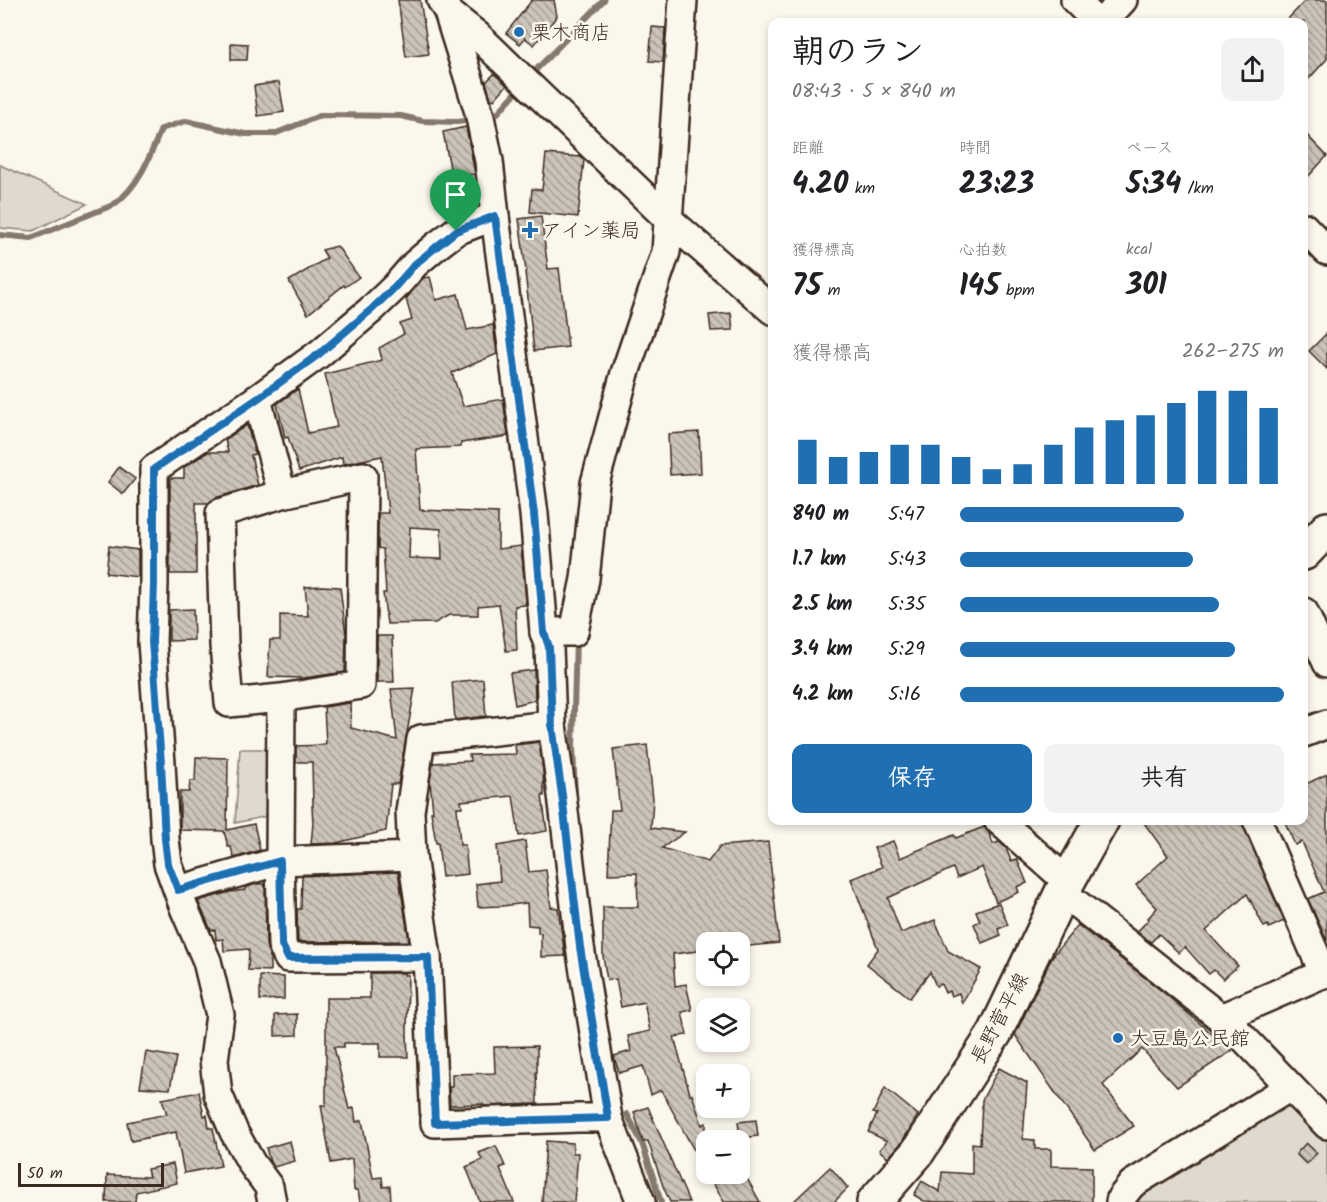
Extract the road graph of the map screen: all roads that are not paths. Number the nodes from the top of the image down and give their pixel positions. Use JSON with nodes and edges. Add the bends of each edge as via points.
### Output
{"nodes":[{"id":1,"x":683,"y":0,"type":"edge"},
{"id":2,"x":1075,"y":0,"type":"edge"},
{"id":3,"x":1123,"y":0,"type":"edge"},
{"id":4,"x":444,"y":6,"type":"edge"},
{"id":5,"x":1093,"y":18,"type":"edge"},
{"id":6,"x":1107,"y":18,"type":"edge"},
{"id":7,"x":495,"y":216,"type":"junction"},
{"id":8,"x":668,"y":219,"type":"junction"},
{"id":9,"x":1308,"y":231,"type":"edge"},
{"id":10,"x":1327,"y":251,"type":"edge"},
{"id":11,"x":768,"y":306,"type":"edge"},
{"id":12,"x":257,"y":399,"type":"junction"},
{"id":13,"x":282,"y":494,"type":"junction"},
{"id":14,"x":1327,"y":529,"type":"edge"},
{"id":15,"x":1308,"y":549,"type":"edge"},
{"id":16,"x":1308,"y":621,"type":"edge"},
{"id":17,"x":544,"y":632,"type":"junction"},
{"id":18,"x":1327,"y":663,"type":"edge"},
{"id":19,"x":281,"y":698,"type":"junction"},
{"id":20,"x":1327,"y":724,"type":"edge"},
{"id":21,"x":552,"y":725,"type":"junction"},
{"id":22,"x":1308,"y":732,"type":"edge"},
{"id":23,"x":1003,"y":825,"type":"edge"},
{"id":24,"x":1099,"y":825,"type":"edge"},
{"id":25,"x":1259,"y":825,"type":"edge"},
{"id":26,"x":412,"y":856,"type":"junction"},
{"id":27,"x":280,"y":861,"type":"junction"},
{"id":28,"x":1065,"y":887,"type":"junction"},
{"id":29,"x":178,"y":890,"type":"junction"},
{"id":30,"x":428,"y":957,"type":"junction"},
{"id":31,"x":1325,"y":973,"type":"edge"},
{"id":32,"x":1221,"y":1018,"type":"junction"},
{"id":33,"x":1290,"y":1087,"type":"junction"},
{"id":34,"x":608,"y":1118,"type":"junction"},
{"id":35,"x":1327,"y":1125,"type":"edge"},
{"id":36,"x":272,"y":1202,"type":"edge"},
{"id":37,"x":641,"y":1202,"type":"edge"},
{"id":38,"x":874,"y":1202,"type":"edge"},
{"id":39,"x":1120,"y":1202,"type":"edge"}],
"edges":[{"from":1,"to":8,"type":"street"},
{"from":2,"to":5,"type":"street"},
{"from":3,"to":6,"type":"street"},
{"from":4,"to":7,"type":"street","via":[[480,118]]},
{"from":4,"to":8,"type":"street"},
{"from":7,"to":12,"type":"street","via":[[456,231],[435,247],[372,309]]},
{"from":7,"to":17,"type":"street","via":[[534,514]]},
{"from":8,"to":11,"type":"street"},
{"from":8,"to":17,"type":"street","via":[[666,252],[625,373],[595,483],[585,579],[574,632]]},
{"from":9,"to":10,"type":"street"},
{"from":12,"to":13,"type":"street"},
{"from":12,"to":29,"type":"street","via":[[154,469],[152,642],[165,839],[168,864]]},
{"from":13,"to":19,"type":"street","via":[[220,513],[229,703]]},
{"from":13,"to":19,"type":"street","via":[[363,476],[361,685]]},
{"from":14,"to":15,"type":"main road"},
{"from":16,"to":18,"type":"street"},
{"from":17,"to":21,"type":"street","via":[[549,647]]},
{"from":19,"to":27,"type":"street"},
{"from":20,"to":22,"type":"street"},
{"from":21,"to":26,"type":"street","via":[[421,739],[410,811]]},
{"from":21,"to":34,"type":"street","via":[[580,947]]},
{"from":23,"to":28,"type":"street"},
{"from":24,"to":28,"type":"main road","name":"長野菅平線"},
{"from":25,"to":31,"type":"street"},
{"from":26,"to":27,"type":"street"},
{"from":26,"to":30,"type":"street"},
{"from":27,"to":29,"type":"street"},
{"from":27,"to":30,"type":"street","via":[[282,945],[288,958]]},
{"from":28,"to":32,"type":"street"},
{"from":28,"to":38,"type":"main road","name":"長野菅平線","via":[[995,1033],[917,1153]]},
{"from":29,"to":36,"type":"street","via":[[207,961],[220,1015],[214,1060],[218,1094],[247,1156],[269,1187]]},
{"from":30,"to":34,"type":"street","via":[[435,1123]]},
{"from":31,"to":32,"type":"street"},
{"from":32,"to":33,"type":"street"},
{"from":33,"to":35,"type":"street"},
{"from":33,"to":39,"type":"street","via":[[1132,1184]]},
{"from":34,"to":37,"type":"street"}]}
